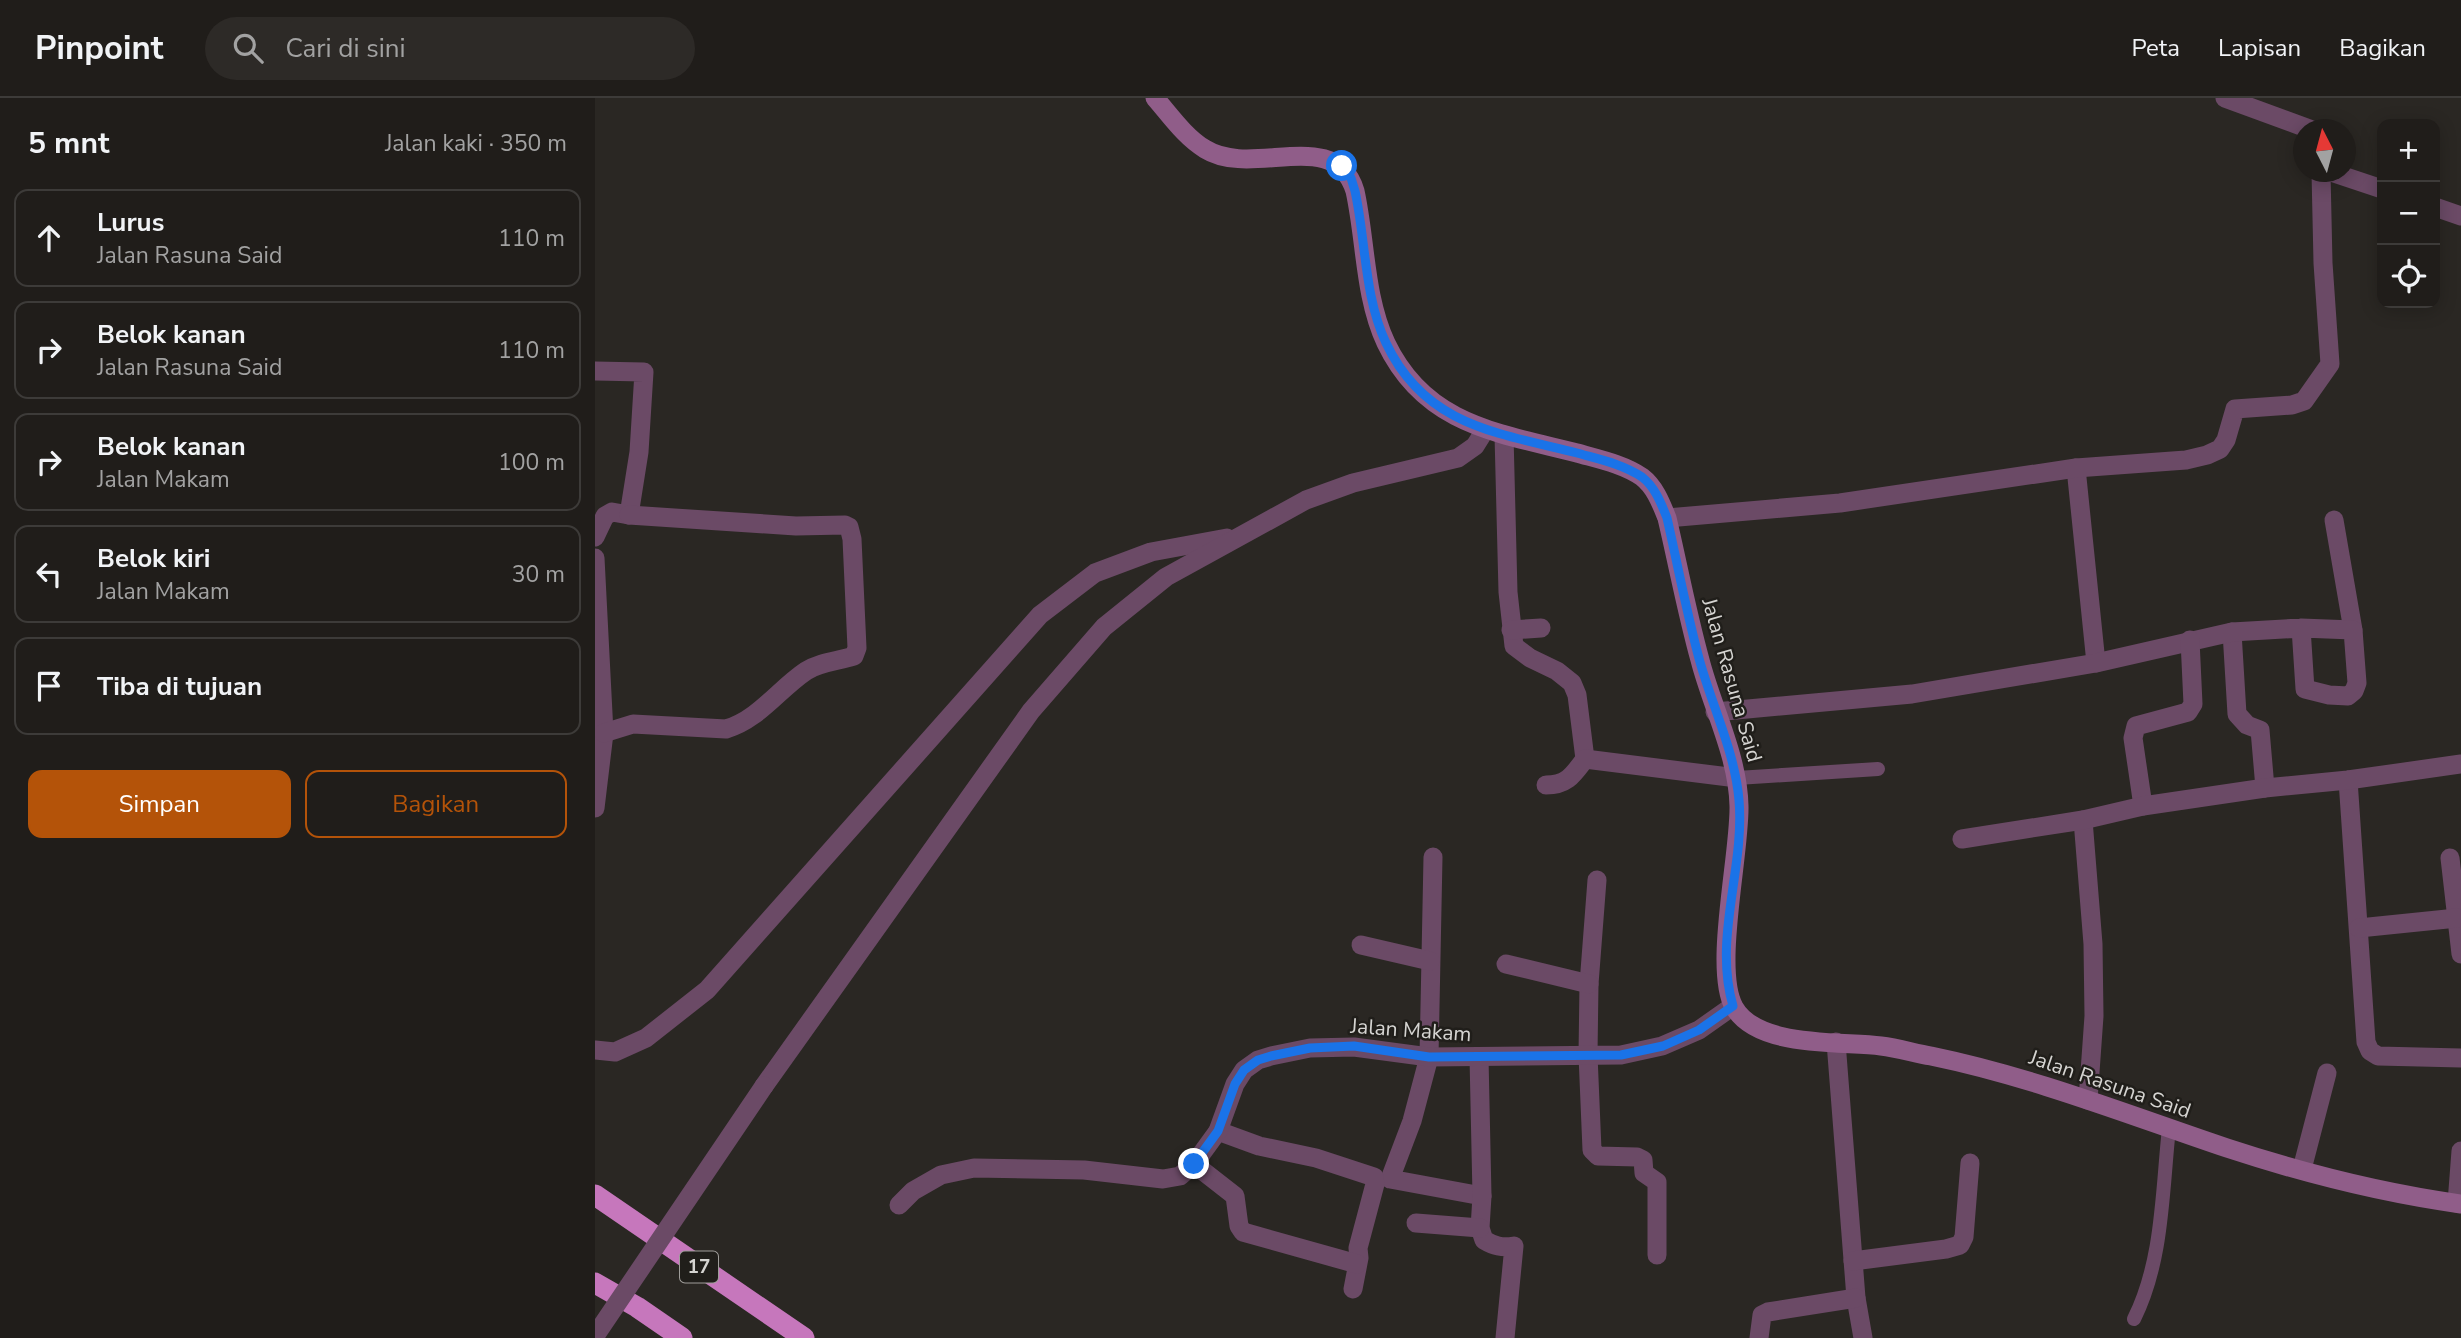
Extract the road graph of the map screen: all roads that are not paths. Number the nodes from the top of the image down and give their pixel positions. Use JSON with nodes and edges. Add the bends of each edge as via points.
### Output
{"nodes":[{"id":1,"x":1155,"y":98,"type":"edge"},
{"id":2,"x":2225,"y":98,"type":"edge"},
{"id":3,"x":2293,"y":123,"type":"edge"},
{"id":4,"x":2356,"y":180,"type":"edge"},
{"id":5,"x":2321,"y":182,"type":"edge"},
{"id":6,"x":2377,"y":187,"type":"edge"},
{"id":7,"x":2440,"y":209,"type":"edge"},
{"id":8,"x":2461,"y":216,"type":"edge"},
{"id":9,"x":595,"y":371,"type":"edge"},
{"id":10,"x":1495,"y":432,"type":"junction"},
{"id":11,"x":2076,"y":468,"type":"junction"},
{"id":12,"x":629,"y":515,"type":"junction"},
{"id":13,"x":1667,"y":518,"type":"junction"},
{"id":14,"x":2334,"y":520,"type":"dead end"},
{"id":15,"x":1245,"y":535,"type":"junction"},
{"id":16,"x":595,"y":537,"type":"edge"},
{"id":17,"x":595,"y":558,"type":"edge"},
{"id":18,"x":1541,"y":628,"type":"dead end"},
{"id":19,"x":2301,"y":628,"type":"junction"},
{"id":20,"x":1511,"y":630,"type":"junction"},
{"id":21,"x":2353,"y":630,"type":"junction"},
{"id":22,"x":2232,"y":632,"type":"junction"},
{"id":23,"x":597,"y":640,"type":"edge"},
{"id":24,"x":2190,"y":640,"type":"junction"},
{"id":25,"x":2096,"y":663,"type":"junction"},
{"id":26,"x":1715,"y":712,"type":"junction"},
{"id":27,"x":604,"y":733,"type":"junction"},
{"id":28,"x":1585,"y":759,"type":"junction"},
{"id":29,"x":2461,"y":764,"type":"edge"},
{"id":30,"x":1878,"y":769,"type":"dead end"},
{"id":31,"x":1737,"y":778,"type":"junction"},
{"id":32,"x":2348,"y":780,"type":"junction"},
{"id":33,"x":1546,"y":785,"type":"dead end"},
{"id":34,"x":2265,"y":788,"type":"junction"},
{"id":35,"x":2143,"y":806,"type":"junction"},
{"id":36,"x":595,"y":808,"type":"edge"},
{"id":37,"x":2083,"y":820,"type":"junction"},
{"id":38,"x":1962,"y":839,"type":"dead end"},
{"id":39,"x":1433,"y":857,"type":"dead end"},
{"id":40,"x":2450,"y":858,"type":"dead end"},
{"id":41,"x":1597,"y":880,"type":"dead end"},
{"id":42,"x":2457,"y":918,"type":"junction"},
{"id":43,"x":2359,"y":928,"type":"junction"},
{"id":44,"x":1361,"y":945,"type":"dead end"},
{"id":45,"x":2461,"y":954,"type":"edge"},
{"id":46,"x":1430,"y":961,"type":"junction"},
{"id":47,"x":1506,"y":964,"type":"dead end"},
{"id":48,"x":1589,"y":984,"type":"junction"},
{"id":49,"x":1733,"y":1006,"type":"junction"},
{"id":50,"x":1836,"y":1042,"type":"junction"},
{"id":51,"x":595,"y":1049,"type":"edge"},
{"id":52,"x":1588,"y":1055,"type":"junction"},
{"id":53,"x":1429,"y":1057,"type":"junction"},
{"id":54,"x":1479,"y":1057,"type":"junction"},
{"id":55,"x":2461,"y":1058,"type":"edge"},
{"id":56,"x":2327,"y":1073,"type":"dead end"},
{"id":57,"x":2088,"y":1100,"type":"junction"},
{"id":58,"x":2169,"y":1128,"type":"junction"},
{"id":59,"x":1218,"y":1131,"type":"junction"},
{"id":60,"x":2461,"y":1151,"type":"edge"},
{"id":61,"x":1970,"y":1163,"type":"dead end"},
{"id":62,"x":1194,"y":1164,"type":"junction"},
{"id":63,"x":2302,"y":1169,"type":"junction"},
{"id":64,"x":595,"y":1195,"type":"edge"},
{"id":65,"x":1482,"y":1196,"type":"junction"},
{"id":66,"x":2459,"y":1203,"type":"edge"},
{"id":67,"x":899,"y":1205,"type":"dead end"},
{"id":68,"x":1416,"y":1223,"type":"dead end"},
{"id":69,"x":1480,"y":1228,"type":"junction"},
{"id":70,"x":1657,"y":1255,"type":"dead end"},
{"id":71,"x":1853,"y":1261,"type":"junction"},
{"id":72,"x":1357,"y":1264,"type":"junction"},
{"id":73,"x":595,"y":1283,"type":"edge"},
{"id":74,"x":1353,"y":1289,"type":"dead end"},
{"id":75,"x":1856,"y":1298,"type":"junction"},
{"id":76,"x":2134,"y":1319,"type":"dead end"},
{"id":77,"x":595,"y":1336,"type":"edge"},
{"id":78,"x":681,"y":1338,"type":"edge"},
{"id":79,"x":804,"y":1338,"type":"edge"},
{"id":80,"x":1505,"y":1338,"type":"edge"},
{"id":81,"x":1759,"y":1338,"type":"edge"},
{"id":82,"x":1863,"y":1338,"type":"edge"}],
"edges":[{"from":1,"to":10,"type":"main road","name":"Jalan Rasuna Said","via":[[1205,149],[1243,160],[1313,156],[1342,166],[1355,191],[1369,289],[1386,344],[1418,390],[1463,421]]},
{"from":2,"to":3,"type":"street"},
{"from":4,"to":6,"type":"street"},
{"from":5,"to":11,"type":"street","via":[[2330,364],[2304,401],[2235,409],[2226,440],[2207,456]]},
{"from":7,"to":8,"type":"street"},
{"from":9,"to":12,"type":"street","via":[[644,372]]},
{"from":10,"to":13,"type":"main road","name":"Jalan Rasuna Said","via":[[1621,466],[1643,478],[1658,495]]},
{"from":10,"to":15,"type":"street","via":[[1458,457],[1306,500]]},
{"from":10,"to":20,"type":"street"},
{"from":11,"to":13,"type":"street","via":[[1840,503]]},
{"from":11,"to":25,"type":"street"},
{"from":12,"to":16,"type":"street","via":[[612,512],[605,516]]},
{"from":12,"to":27,"type":"street","via":[[849,527],[857,648],[854,656],[808,670],[736,726],[633,724]]},
{"from":13,"to":26,"type":"main road","name":"Jalan Rasuna Said"},
{"from":14,"to":21,"type":"street"},
{"from":15,"to":51,"type":"street","via":[[1151,552],[1095,573],[1040,615],[707,990],[646,1038],[615,1052]]},
{"from":15,"to":77,"type":"street","bridge":true,"via":[[1166,577],[1104,627],[1031,711],[764,1086]]},
{"from":17,"to":23,"type":"street"},
{"from":18,"to":20,"type":"street"},
{"from":19,"to":21,"type":"street"},
{"from":19,"to":21,"type":"street","via":[[2305,689],[2339,696],[2354,691],[2357,683]]},
{"from":19,"to":22,"type":"street"},
{"from":20,"to":28,"type":"street","via":[[1514,646],[1572,683]]},
{"from":22,"to":24,"type":"street"},
{"from":22,"to":34,"type":"street","via":[[2238,714],[2247,725],[2260,730]]},
{"from":23,"to":27,"type":"street"},
{"from":24,"to":25,"type":"street"},
{"from":24,"to":35,"type":"street","via":[[2193,704],[2188,712],[2137,726],[2133,738]]},
{"from":25,"to":26,"type":"street","via":[[1912,694]]},
{"from":26,"to":31,"type":"main road","name":"Jalan Rasuna Said"},
{"from":27,"to":36,"type":"street"},
{"from":28,"to":31,"type":"street"},
{"from":28,"to":33,"type":"street","via":[[1569,781]]},
{"from":29,"to":32,"type":"street"},
{"from":30,"to":31,"type":"lane"},
{"from":31,"to":49,"type":"main road","name":"Jalan Rasuna Said","via":[[1738,832],[1726,963]]},
{"from":32,"to":34,"type":"street"},
{"from":32,"to":43,"type":"street"},
{"from":34,"to":35,"type":"street"},
{"from":35,"to":37,"type":"street"},
{"from":37,"to":38,"type":"street"},
{"from":37,"to":57,"type":"street","via":[[2095,1016]]},
{"from":39,"to":46,"type":"street"},
{"from":40,"to":42,"type":"street"},
{"from":41,"to":48,"type":"street"},
{"from":42,"to":43,"type":"street"},
{"from":42,"to":45,"type":"street"},
{"from":43,"to":55,"type":"street","via":[[2370,1051],[2378,1056]]},
{"from":44,"to":46,"type":"street"},
{"from":46,"to":53,"type":"street"},
{"from":47,"to":48,"type":"street"},
{"from":48,"to":52,"type":"street"},
{"from":49,"to":50,"type":"main road","name":"Jalan Rasuna Said","via":[[1751,1026],[1772,1034]]},
{"from":49,"to":52,"type":"street","name":"Jalan Makam","via":[[1699,1030],[1663,1046],[1621,1055]]},
{"from":50,"to":57,"type":"main road","name":"Jalan Rasuna Said","via":[[1942,1058]]},
{"from":50,"to":71,"type":"street"},
{"from":52,"to":54,"type":"street","name":"Jalan Makam"},
{"from":52,"to":70,"type":"street","via":[[1593,1150],[1598,1156],[1643,1160],[1644,1172],[1657,1182]]},
{"from":53,"to":54,"type":"street","name":"Jalan Makam"},
{"from":53,"to":59,"type":"street","name":"Jalan Makam","via":[[1354,1046],[1310,1048],[1258,1060],[1235,1084]]},
{"from":53,"to":65,"type":"street","via":[[1390,1179]]},
{"from":54,"to":65,"type":"street"},
{"from":56,"to":63,"type":"street"},
{"from":57,"to":58,"type":"main road","name":"Jalan Rasuna Said"},
{"from":58,"to":63,"type":"main road","name":"Jalan Rasuna Said"},
{"from":58,"to":76,"type":"lane","via":[[2153,1271]]},
{"from":59,"to":62,"type":"street","name":"Jalan Makam"},
{"from":59,"to":72,"type":"street","via":[[1374,1178]]},
{"from":60,"to":66,"type":"street"},
{"from":61,"to":71,"type":"street","via":[[1960,1245]]},
{"from":62,"to":67,"type":"street","name":"Jalan Makam","via":[[1180,1176],[1163,1180],[1084,1170],[974,1168],[941,1175]]},
{"from":62,"to":72,"type":"street","via":[[1235,1196],[1243,1232]]},
{"from":63,"to":66,"type":"main road","name":"Jalan Rasuna Said"},
{"from":64,"to":79,"type":"highway","number":"17"},
{"from":65,"to":69,"type":"street"},
{"from":68,"to":69,"type":"street"},
{"from":69,"to":80,"type":"street","via":[[1484,1240],[1493,1245],[1514,1246]]},
{"from":71,"to":75,"type":"street"},
{"from":72,"to":74,"type":"street"},
{"from":73,"to":78,"type":"highway"},
{"from":75,"to":81,"type":"street","via":[[1768,1312],[1762,1315]]},
{"from":75,"to":82,"type":"street"}]}
